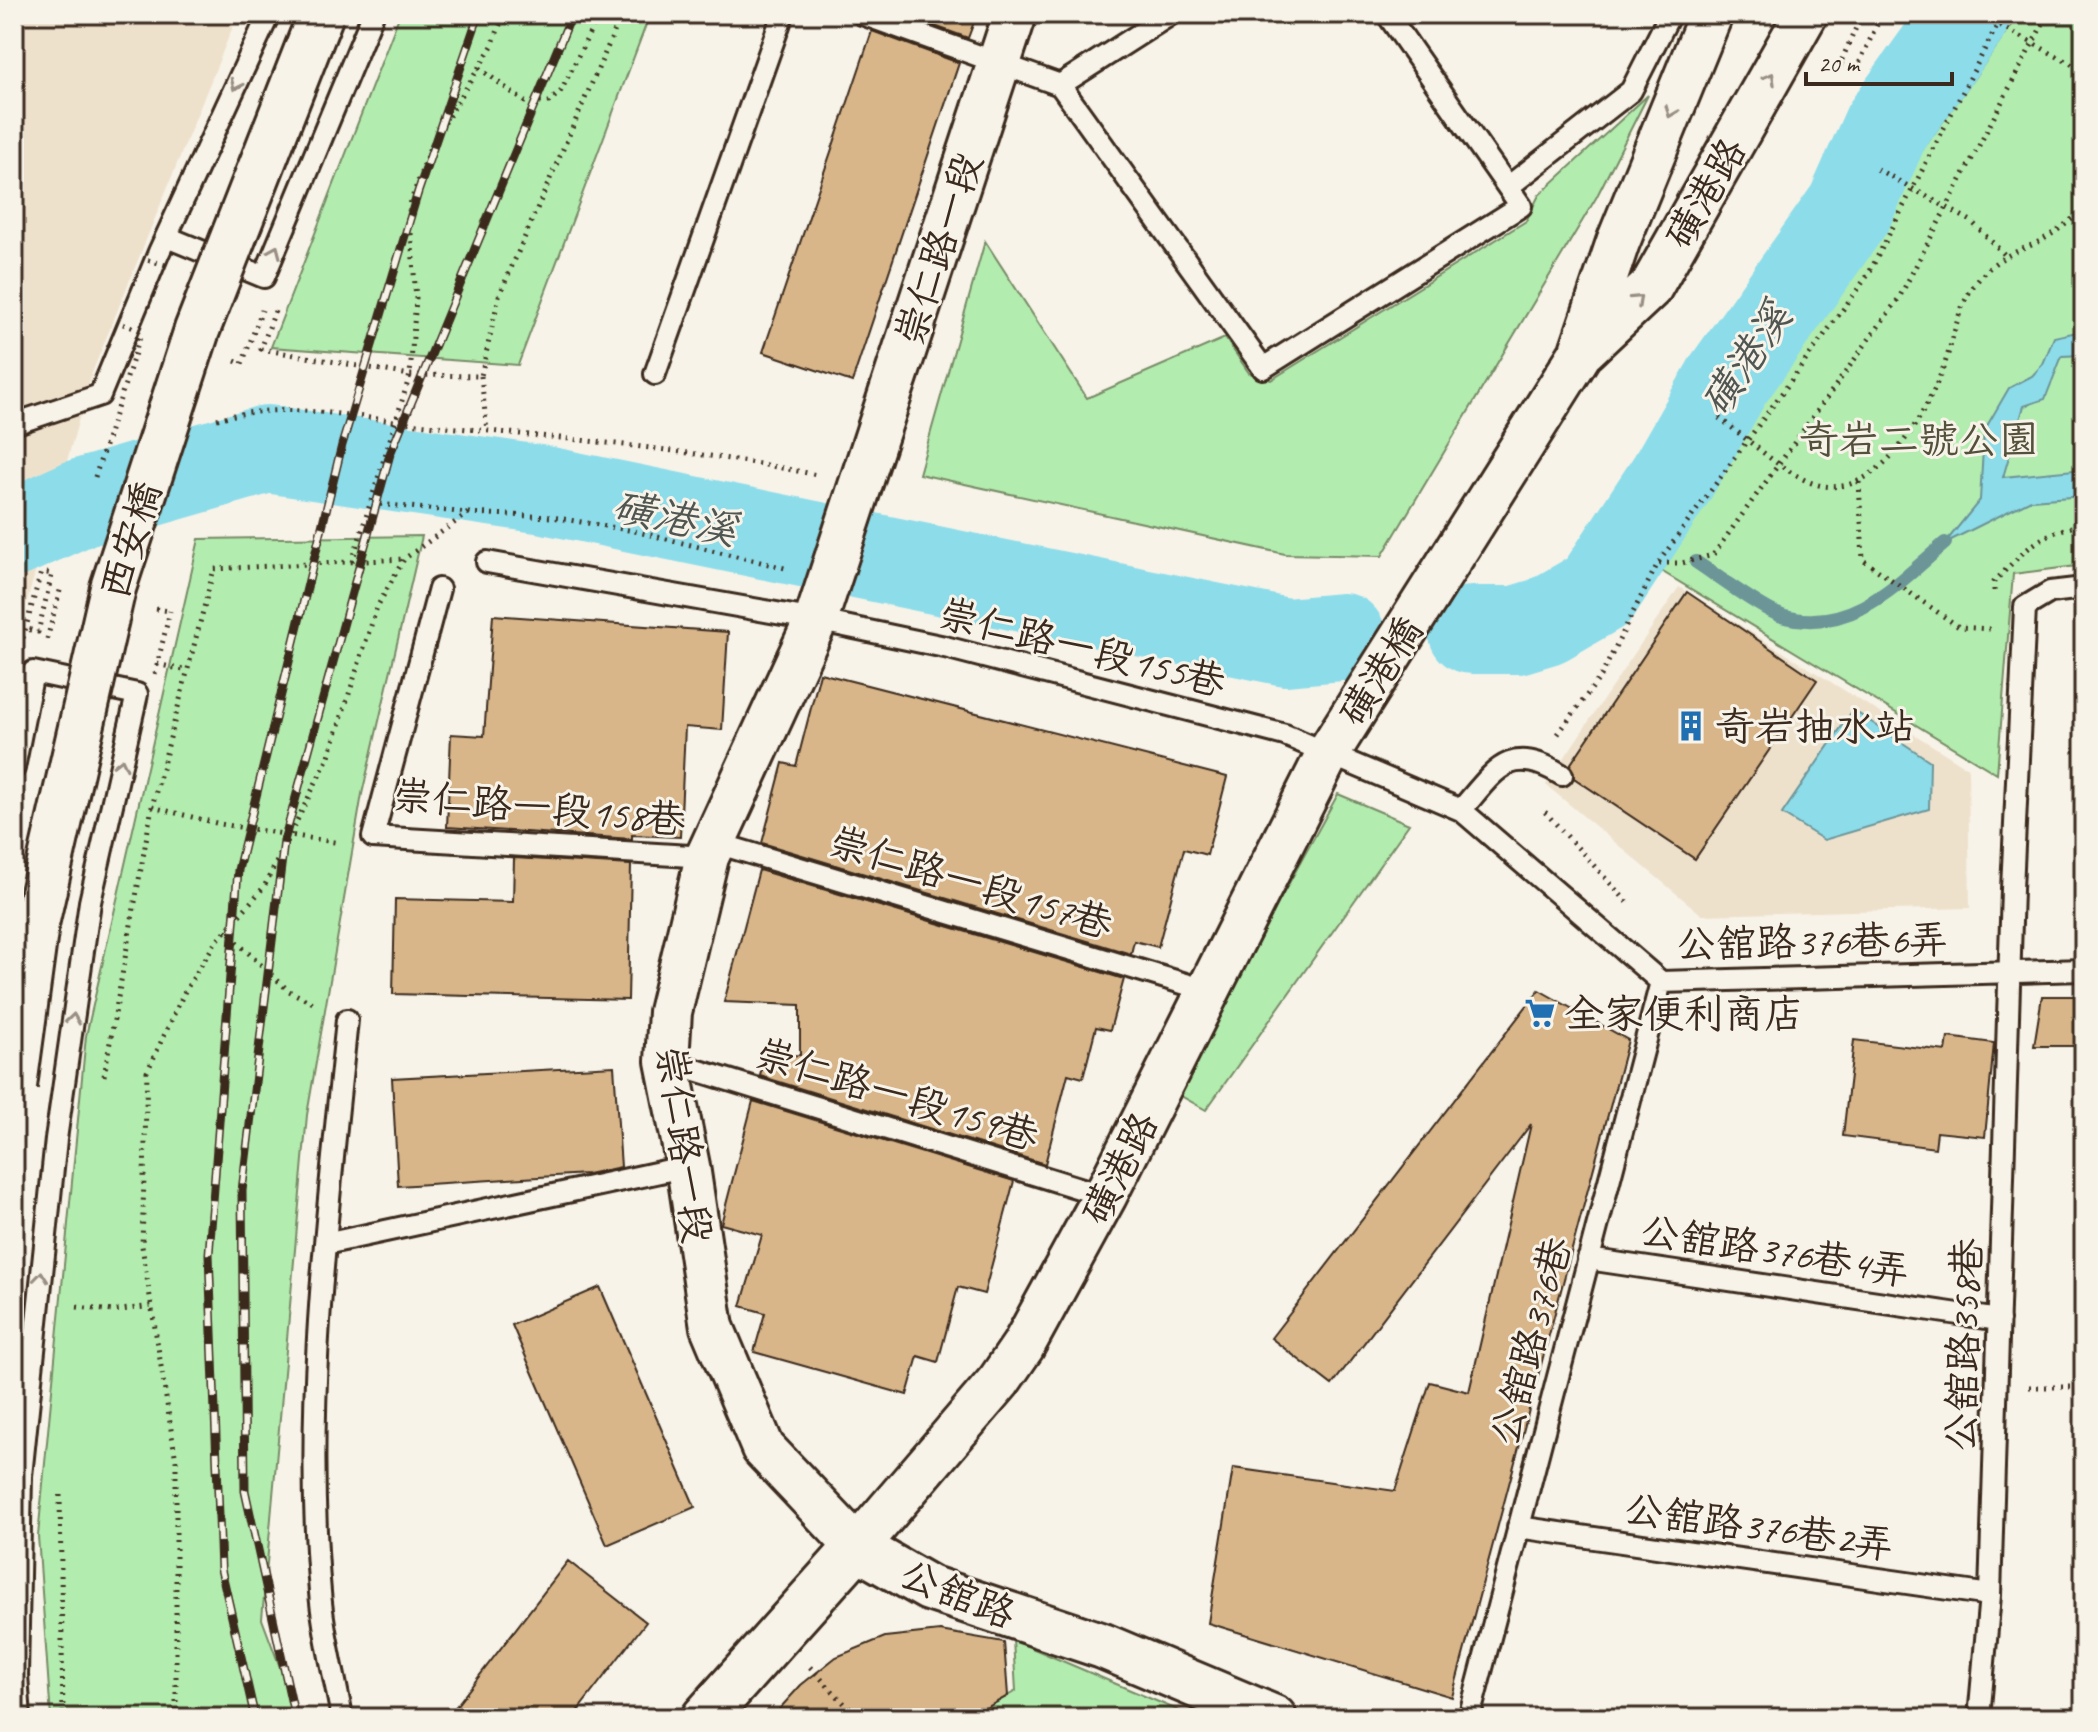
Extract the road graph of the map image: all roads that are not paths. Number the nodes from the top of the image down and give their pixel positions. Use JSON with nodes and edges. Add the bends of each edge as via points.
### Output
{"nodes":[{"id":1,"x":269,"y":14,"type":"edge"},
{"id":2,"x":321,"y":14,"type":"edge"},
{"id":3,"x":373,"y":14,"type":"edge"},
{"id":4,"x":783,"y":14,"type":"edge"},
{"id":5,"x":862,"y":14,"type":"edge"},
{"id":6,"x":1015,"y":14,"type":"edge"},
{"id":7,"x":1171,"y":14,"type":"edge"},
{"id":8,"x":1387,"y":14,"type":"edge"},
{"id":9,"x":1670,"y":14,"type":"edge"},
{"id":10,"x":1711,"y":14,"type":"edge"},
{"id":11,"x":1806,"y":14,"type":"edge"},
{"id":12,"x":999,"y":63,"type":"junction"},
{"id":13,"x":1060,"y":85,"type":"junction"},
{"id":14,"x":1508,"y":187,"type":"junction"},
{"id":15,"x":167,"y":237,"type":"junction"},
{"id":16,"x":1580,"y":354,"type":"junction"},
{"id":17,"x":655,"y":374,"type":"dead end"},
{"id":18,"x":14,"y":424,"type":"edge"},
{"id":19,"x":487,"y":562,"type":"dead end"},
{"id":20,"x":1433,"y":587,"type":"joint"},
{"id":21,"x":2084,"y":588,"type":"edge"},
{"id":22,"x":439,"y":589,"type":"dead end"},
{"id":23,"x":816,"y":620,"type":"junction"},
{"id":24,"x":1327,"y":755,"type":"junction"},
{"id":25,"x":14,"y":768,"type":"edge"},
{"id":26,"x":1562,"y":775,"type":"dead end"},
{"id":27,"x":1461,"y":810,"type":"junction"},
{"id":28,"x":710,"y":849,"type":"junction"},
{"id":29,"x":2084,"y":970,"type":"edge"},
{"id":30,"x":2011,"y":973,"type":"junction"},
{"id":31,"x":1661,"y":982,"type":"junction"},
{"id":32,"x":1209,"y":991,"type":"junction"},
{"id":33,"x":347,"y":1020,"type":"road end"},
{"id":34,"x":667,"y":1061,"type":"junction"},
{"id":35,"x":14,"y":1086,"type":"edge"},
{"id":36,"x":688,"y":1166,"type":"junction"},
{"id":37,"x":1105,"y":1196,"type":"junction"},
{"id":38,"x":325,"y":1244,"type":"junction"},
{"id":39,"x":1588,"y":1259,"type":"junction"},
{"id":40,"x":1999,"y":1320,"type":"junction"},
{"id":41,"x":1518,"y":1527,"type":"junction"},
{"id":42,"x":857,"y":1547,"type":"junction"},
{"id":43,"x":1990,"y":1595,"type":"junction"},
{"id":44,"x":20,"y":1718,"type":"edge"},
{"id":45,"x":342,"y":1718,"type":"edge"},
{"id":46,"x":704,"y":1718,"type":"edge"},
{"id":47,"x":1274,"y":1718,"type":"edge"},
{"id":48,"x":1469,"y":1718,"type":"edge"},
{"id":49,"x":1979,"y":1718,"type":"edge"}],
"edges":[{"from":1,"to":15,"type":"lane","one_way":true},
{"from":2,"to":35,"type":"street","name":"西安橋","bridge":true,"via":[[197,330],[113,588],[36,924]]},
{"from":15,"to":3,"type":"lane","one_way":true,"via":[[264,277]]},
{"from":4,"to":17,"type":"lane"},
{"from":5,"to":12,"type":"lane"},
{"from":6,"to":12,"type":"street","name":"崇仁路一段"},
{"from":7,"to":13,"type":"lane"},
{"from":8,"to":14,"type":"lane"},
{"from":9,"to":14,"type":"lane","via":[[1631,91]]},
{"from":10,"to":16,"type":"street","name":"磺港路","one_way":true,"via":[[1618,242]]},
{"from":16,"to":11,"type":"street","name":"磺港路","one_way":true,"via":[[1651,287]]},
{"from":12,"to":13,"type":"lane"},
{"from":12,"to":23,"type":"street","name":"崇仁路一段"},
{"from":13,"to":14,"type":"lane","via":[[1263,368],[1521,206]]},
{"from":15,"to":18,"type":"lane","via":[[100,395]]},
{"from":16,"to":20,"type":"street","name":"磺港路"},
{"from":19,"to":23,"type":"lane","name":"崇仁路一段155巷"},
{"from":20,"to":24,"type":"street","name":"磺港橋"},
{"from":21,"to":30,"type":"lane","name":"公舘路358巷","via":[[2050,592],[2025,607]]},
{"from":22,"to":28,"type":"lane","name":"崇仁路一段158巷","via":[[373,837]]},
{"from":23,"to":24,"type":"lane","name":"崇仁路一段155巷","via":[[945,647],[1285,735]]},
{"from":23,"to":28,"type":"street","name":"崇仁路一段"},
{"from":24,"to":27,"type":"lane","name":"公舘路376巷6弄"},
{"from":24,"to":32,"type":"street","name":"磺港路"},
{"from":44,"to":25,"type":"lane","one_way":true,"via":[[21,1476],[56,1139],[90,902],[137,694],[33,672]]},
{"from":26,"to":27,"type":"lane","via":[[1541,762],[1506,762]]},
{"from":27,"to":31,"type":"lane","name":"公舘路376巷6弄"},
{"from":28,"to":32,"type":"lane","name":"崇仁路一段157巷"},
{"from":28,"to":34,"type":"street","name":"崇仁路一段","via":[[670,1012]]},
{"from":29,"to":30,"type":"lane","name":"公舘路376巷6弄"},
{"from":30,"to":31,"type":"lane","name":"公舘路376巷6弄"},
{"from":30,"to":40,"type":"lane","name":"公舘路358巷"},
{"from":31,"to":39,"type":"lane","name":"公舘路376巷"},
{"from":32,"to":37,"type":"street","name":"磺港路"},
{"from":33,"to":38,"type":"lane"},
{"from":34,"to":36,"type":"street","name":"崇仁路一段"},
{"from":34,"to":37,"type":"lane","name":"崇仁路一段159巷"},
{"from":36,"to":38,"type":"lane"},
{"from":36,"to":42,"type":"street","name":"崇仁路一段","via":[[712,1327],[763,1448]]},
{"from":37,"to":42,"type":"street","name":"磺港路","via":[[999,1381]]},
{"from":38,"to":45,"type":"lane","via":[[315,1409],[320,1593]]},
{"from":39,"to":40,"type":"lane","name":"公舘路376巷4弄"},
{"from":39,"to":41,"type":"lane","name":"公舘路376巷"},
{"from":40,"to":43,"type":"lane","name":"公舘路358巷"},
{"from":41,"to":43,"type":"lane","name":"公舘路376巷2弄"},
{"from":41,"to":48,"type":"lane","name":"公舘路376巷"},
{"from":42,"to":46,"type":"street","name":"公舘路"},
{"from":42,"to":47,"type":"street","name":"公舘路","via":[[929,1588],[1103,1646]]},
{"from":43,"to":49,"type":"lane","name":"公舘路358巷"}]}
